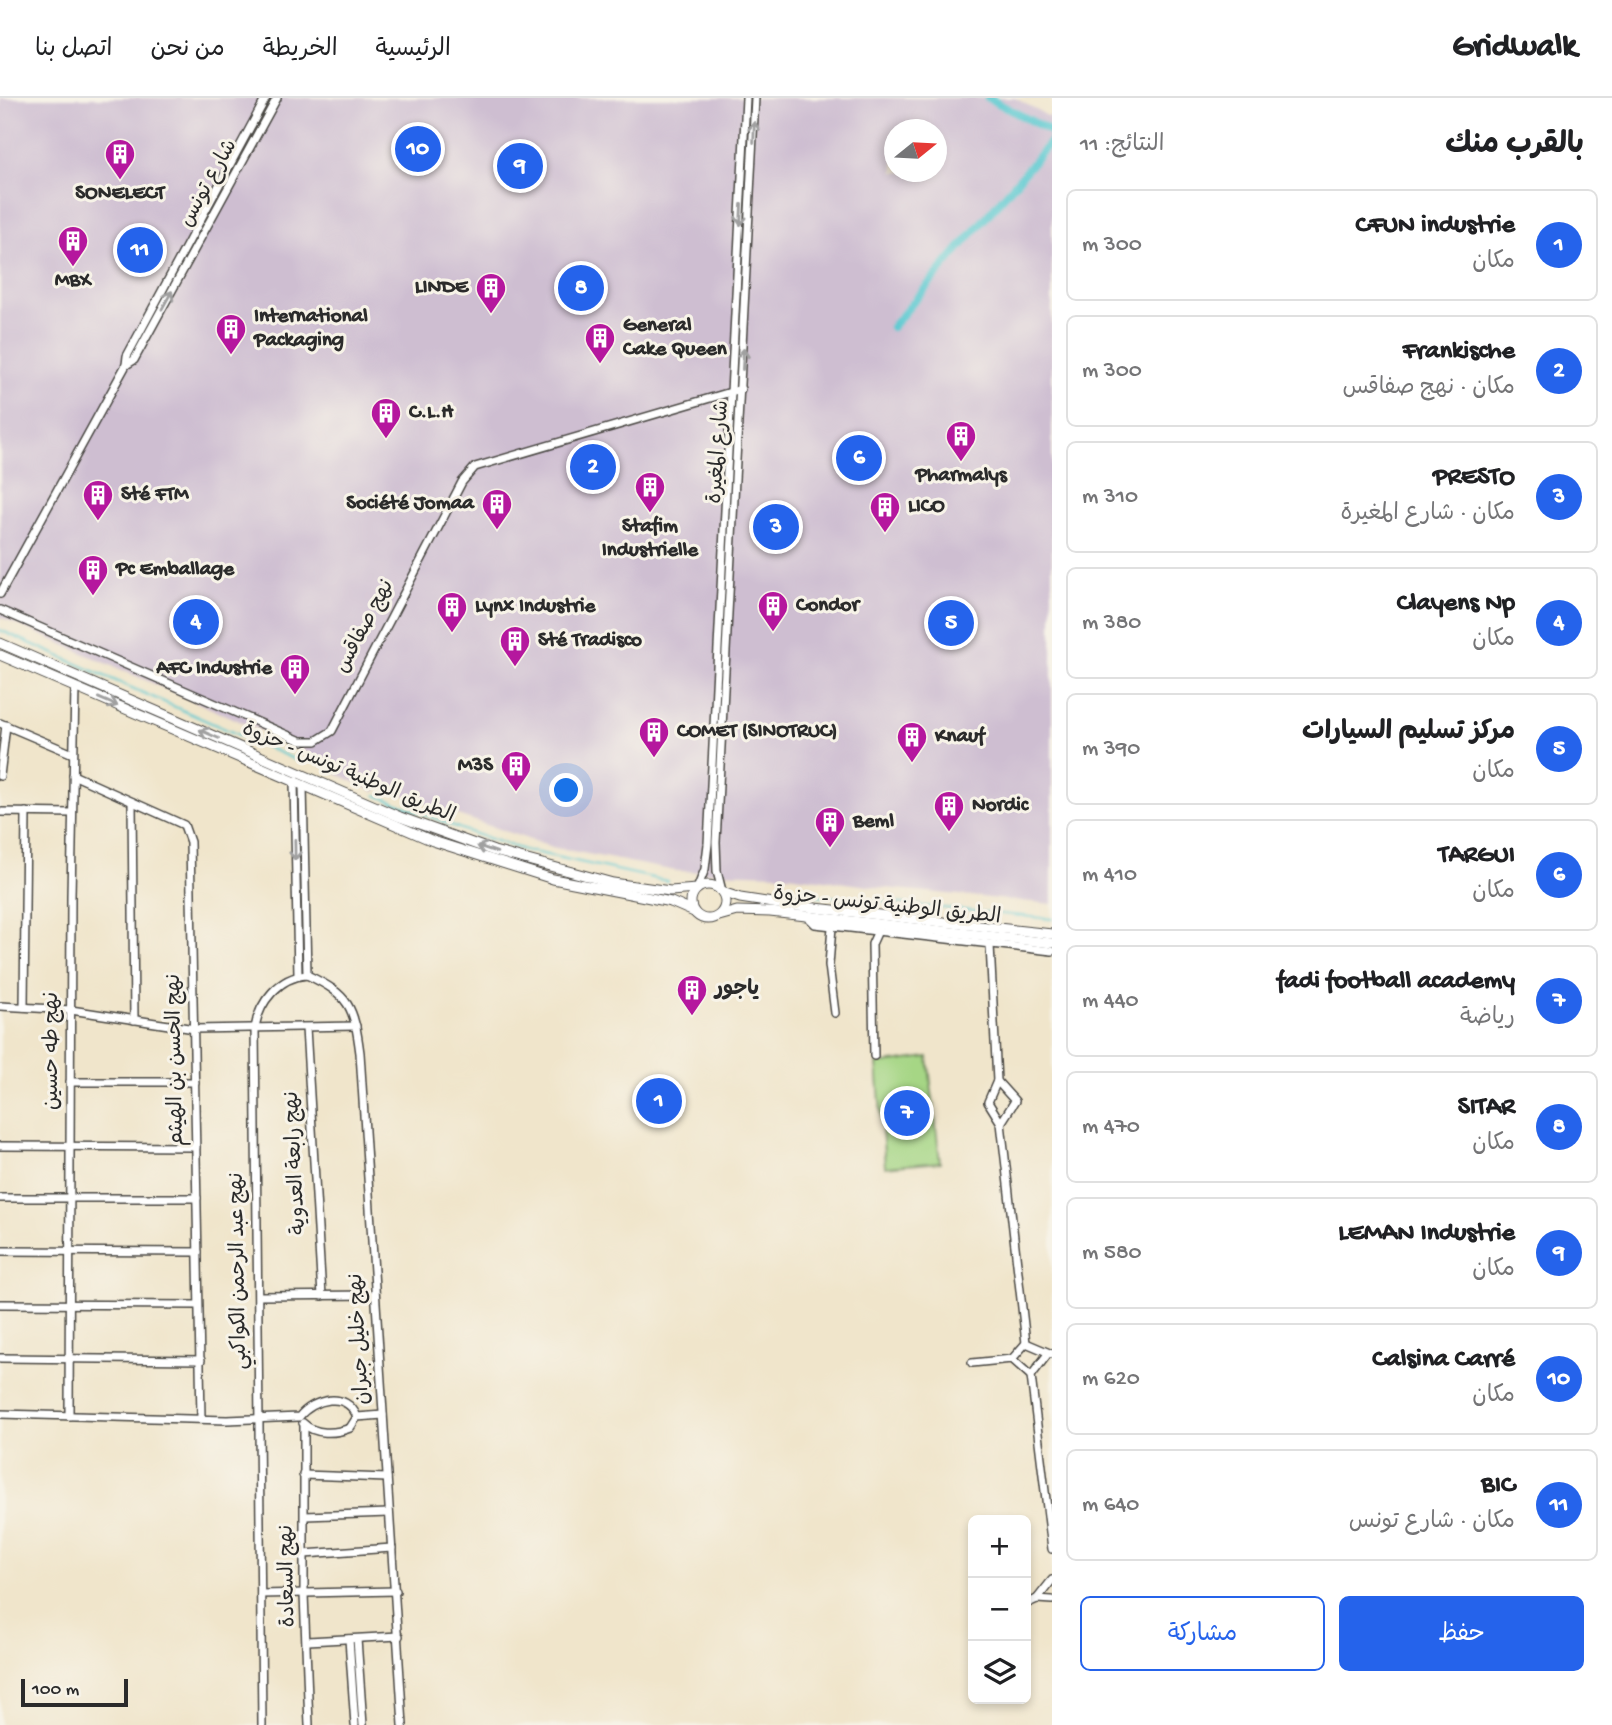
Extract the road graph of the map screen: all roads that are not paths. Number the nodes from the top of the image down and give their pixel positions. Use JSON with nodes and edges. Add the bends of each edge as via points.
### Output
{"nodes":[{"id":1,"x":266,"y":98,"type":"edge"},
{"id":2,"x":277,"y":98,"type":"edge"},
{"id":3,"x":746,"y":98,"type":"edge"},
{"id":4,"x":755,"y":98,"type":"edge"},
{"id":5,"x":131,"y":358,"type":"junction"},
{"id":6,"x":741,"y":389,"type":"junction"},
{"id":7,"x":730,"y":391,"type":"junction"},
{"id":8,"x":0,"y":594,"type":"edge"},
{"id":9,"x":0,"y":610,"type":"edge"},
{"id":10,"x":0,"y":643,"type":"edge"},
{"id":11,"x":0,"y":655,"type":"edge"},
{"id":12,"x":75,"y":687,"type":"junction"},
{"id":13,"x":3,"y":724,"type":"edge"},
{"id":14,"x":73,"y":754,"type":"junction"},
{"id":15,"x":72,"y":775,"type":"junction"},
{"id":16,"x":0,"y":776,"type":"edge"},
{"id":17,"x":294,"y":782,"type":"junction"},
{"id":18,"x":303,"y":786,"type":"junction"},
{"id":19,"x":132,"y":802,"type":"junction"},
{"id":20,"x":26,"y":811,"type":"junction"},
{"id":21,"x":0,"y":812,"type":"edge"},
{"id":22,"x":72,"y":813,"type":"junction"},
{"id":23,"x":697,"y":889,"type":"junction"},
{"id":24,"x":722,"y":892,"type":"junction"},
{"id":25,"x":694,"y":912,"type":"junction"},
{"id":26,"x":719,"y":916,"type":"junction"},
{"id":27,"x":807,"y":916,"type":"junction"},
{"id":28,"x":832,"y":927,"type":"junction"},
{"id":29,"x":877,"y":933,"type":"junction"},
{"id":30,"x":1052,"y":934,"type":"edge"},
{"id":31,"x":1052,"y":943,"type":"edge"},
{"id":32,"x":990,"y":945,"type":"junction"},
{"id":33,"x":1052,"y":951,"type":"edge"},
{"id":34,"x":303,"y":975,"type":"junction"},
{"id":35,"x":0,"y":1006,"type":"edge"},
{"id":36,"x":24,"y":1007,"type":"junction"},
{"id":37,"x":71,"y":1010,"type":"junction"},
{"id":38,"x":835,"y":1013,"type":"dead end"},
{"id":39,"x":134,"y":1020,"type":"junction"},
{"id":40,"x":356,"y":1026,"type":"junction"},
{"id":41,"x":255,"y":1028,"type":"junction"},
{"id":42,"x":306,"y":1028,"type":"junction"},
{"id":43,"x":195,"y":1029,"type":"junction"},
{"id":44,"x":874,"y":1056,"type":"dead end"},
{"id":45,"x":997,"y":1081,"type":"junction"},
{"id":46,"x":70,"y":1082,"type":"junction"},
{"id":47,"x":195,"y":1082,"type":"junction"},
{"id":48,"x":1001,"y":1124,"type":"junction"},
{"id":49,"x":0,"y":1146,"type":"edge"},
{"id":50,"x":196,"y":1147,"type":"junction"},
{"id":51,"x":71,"y":1148,"type":"junction"},
{"id":52,"x":0,"y":1198,"type":"edge"},
{"id":53,"x":71,"y":1198,"type":"junction"},
{"id":54,"x":197,"y":1198,"type":"junction"},
{"id":55,"x":0,"y":1251,"type":"edge"},
{"id":56,"x":70,"y":1252,"type":"junction"},
{"id":57,"x":198,"y":1252,"type":"junction"},
{"id":58,"x":375,"y":1295,"type":"junction"},
{"id":59,"x":259,"y":1296,"type":"junction"},
{"id":60,"x":323,"y":1296,"type":"junction"},
{"id":61,"x":0,"y":1304,"type":"edge"},
{"id":62,"x":70,"y":1304,"type":"junction"},
{"id":63,"x":198,"y":1305,"type":"junction"},
{"id":64,"x":1026,"y":1343,"type":"junction"},
{"id":65,"x":1049,"y":1355,"type":"edge"},
{"id":66,"x":0,"y":1357,"type":"edge"},
{"id":67,"x":69,"y":1357,"type":"junction"},
{"id":68,"x":1012,"y":1359,"type":"junction"},
{"id":69,"x":201,"y":1360,"type":"junction"},
{"id":70,"x":972,"y":1363,"type":"dead end"},
{"id":71,"x":1031,"y":1376,"type":"junction"},
{"id":72,"x":0,"y":1414,"type":"edge"},
{"id":73,"x":383,"y":1415,"type":"junction"},
{"id":74,"x":69,"y":1416,"type":"junction"},
{"id":75,"x":299,"y":1416,"type":"junction"},
{"id":76,"x":357,"y":1417,"type":"junction"},
{"id":77,"x":201,"y":1418,"type":"junction"},
{"id":78,"x":258,"y":1418,"type":"junction"},
{"id":79,"x":304,"y":1426,"type":"junction"},
{"id":80,"x":303,"y":1475,"type":"junction"},
{"id":81,"x":387,"y":1478,"type":"junction"},
{"id":82,"x":389,"y":1513,"type":"junction"},
{"id":83,"x":305,"y":1516,"type":"junction"},
{"id":84,"x":392,"y":1548,"type":"junction"},
{"id":85,"x":1052,"y":1549,"type":"edge"},
{"id":86,"x":304,"y":1554,"type":"junction"},
{"id":87,"x":1052,"y":1580,"type":"edge"},
{"id":88,"x":396,"y":1591,"type":"junction"},
{"id":89,"x":261,"y":1594,"type":"junction"},
{"id":90,"x":304,"y":1594,"type":"junction"},
{"id":91,"x":1037,"y":1599,"type":"junction"},
{"id":92,"x":1052,"y":1600,"type":"edge"},
{"id":93,"x":1031,"y":1602,"type":"edge"},
{"id":94,"x":399,"y":1636,"type":"junction"},
{"id":95,"x":353,"y":1639,"type":"junction"},
{"id":96,"x":308,"y":1641,"type":"junction"},
{"id":97,"x":262,"y":1725,"type":"edge"},
{"id":98,"x":309,"y":1725,"type":"edge"},
{"id":99,"x":355,"y":1725,"type":"edge"},
{"id":100,"x":363,"y":1725,"type":"edge"},
{"id":101,"x":403,"y":1725,"type":"edge"}],
"edges":[{"from":1,"to":5,"type":"street","name":"شارع تونس"},
{"from":5,"to":2,"type":"street","name":"شارع تونس","one_way":true},
{"from":3,"to":7,"type":"street","name":"شارع المغيرة","one_way":true},
{"from":6,"to":4,"type":"street","name":"شارع المغيرة","one_way":true},
{"from":5,"to":8,"type":"street"},
{"from":6,"to":7,"type":"street","name":"نهج صفاقس"},
{"from":6,"to":24,"type":"street","name":"شارع المغيرة","via":[[716,828]]},
{"from":7,"to":9,"type":"street","name":"نهج صفاقس","via":[[475,467],[462,482],[332,732],[316,741],[301,741]]},
{"from":7,"to":23,"type":"street","name":"شارع المغيرة","via":[[708,844]]},
{"from":23,"to":10,"type":"main road","name":"الطريق الوطنية تونس - حزوة","one_way":true,"via":[[670,891],[613,883],[494,852],[392,813]]},
{"from":11,"to":12,"type":"main road","name":"الطريق الوطنية تونس - حزوة"},
{"from":12,"to":14,"type":"street","name":"نهج طه حسين"},
{"from":12,"to":17,"type":"main road","name":"الطريق الوطنية تونس - حزوة","one_way":true},
{"from":13,"to":14,"type":"street"},
{"from":13,"to":16,"type":"street"},
{"from":14,"to":15,"type":"street","name":"نهج طه حسين"},
{"from":15,"to":19,"type":"street","name":"نهج الحسن بن الهيثم"},
{"from":15,"to":22,"type":"street","name":"نهج طه حسين"},
{"from":17,"to":18,"type":"main road","name":"الطريق الوطنية تونس - حزوة"},
{"from":17,"to":34,"type":"street","one_way":true},
{"from":18,"to":25,"type":"main road","name":"الطريق الوطنية تونس - حزوة","via":[[492,862],[667,901]]},
{"from":18,"to":34,"type":"street"},
{"from":19,"to":39,"type":"street"},
{"from":19,"to":43,"type":"street","name":"نهج الحسن بن الهيثم","via":[[184,825],[190,842]]},
{"from":20,"to":21,"type":"street"},
{"from":20,"to":22,"type":"street"},
{"from":20,"to":36,"type":"street"},
{"from":22,"to":37,"type":"street","name":"نهج طه حسين"},
{"from":23,"to":24,"type":"main road","via":[[710,885]]},
{"from":23,"to":25,"type":"main road","via":[[691,900]]},
{"from":24,"to":26,"type":"main road","via":[[726,904]]},
{"from":24,"to":30,"type":"main road","name":"الطريق الوطنية تونس - حزوة","via":[[779,904]]},
{"from":25,"to":26,"type":"main road","via":[[705,920]]},
{"from":26,"to":27,"type":"main road","name":"الطريق الوطنية تونس - حزوة","via":[[756,911]]},
{"from":27,"to":28,"type":"street","via":[[815,924]]},
{"from":27,"to":31,"type":"main road","name":"الطريق الوطنية تونس - حزوة"},
{"from":28,"to":29,"type":"street"},
{"from":28,"to":38,"type":"street","via":[[829,965]]},
{"from":29,"to":32,"type":"street"},
{"from":29,"to":44,"type":"street","via":[[872,944]]},
{"from":32,"to":33,"type":"street"},
{"from":32,"to":45,"type":"street"},
{"from":34,"to":40,"type":"street","name":"نهج خليل جبران","via":[[346,998]]},
{"from":34,"to":41,"type":"street","name":"نهج عبد الرحمن الكواكبي","via":[[262,1002]]},
{"from":35,"to":36,"type":"street"},
{"from":36,"to":37,"type":"street"},
{"from":37,"to":39,"type":"street"},
{"from":37,"to":46,"type":"street","name":"نهج طه حسين"},
{"from":39,"to":43,"type":"street"},
{"from":40,"to":42,"type":"street"},
{"from":40,"to":58,"type":"street","name":"نهج خليل جبران"},
{"from":41,"to":42,"type":"street"},
{"from":41,"to":43,"type":"street"},
{"from":41,"to":59,"type":"street","name":"نهج عبد الرحمن الكواكبي"},
{"from":42,"to":60,"type":"street","name":"نهج رابعة العدوية"},
{"from":43,"to":47,"type":"street","name":"نهج الحسن بن الهيثم"},
{"from":45,"to":48,"type":"street","via":[[988,1102]]},
{"from":45,"to":48,"type":"street","via":[[1016,1101]]},
{"from":46,"to":47,"type":"street"},
{"from":46,"to":51,"type":"street","name":"نهج طه حسين"},
{"from":47,"to":50,"type":"street","name":"نهج الحسن بن الهيثم"},
{"from":48,"to":64,"type":"street"},
{"from":49,"to":51,"type":"street"},
{"from":50,"to":51,"type":"street"},
{"from":50,"to":54,"type":"street","name":"نهج الحسن بن الهيثم"},
{"from":51,"to":53,"type":"street","name":"نهج طه حسين"},
{"from":52,"to":53,"type":"street"},
{"from":53,"to":54,"type":"street"},
{"from":53,"to":56,"type":"street","name":"نهج طه حسين"},
{"from":54,"to":57,"type":"street","name":"نهج الحسن بن الهيثم"},
{"from":55,"to":56,"type":"street"},
{"from":56,"to":57,"type":"street"},
{"from":56,"to":62,"type":"street","name":"نهج طه حسين"},
{"from":57,"to":63,"type":"street","name":"نهج الحسن بن الهيثم"},
{"from":58,"to":60,"type":"street"},
{"from":58,"to":73,"type":"street","name":"نهج خليل جبران"},
{"from":59,"to":60,"type":"street"},
{"from":59,"to":78,"type":"street","name":"نهج عبد الرحمن الكواكبي"},
{"from":61,"to":62,"type":"street"},
{"from":62,"to":63,"type":"street"},
{"from":62,"to":67,"type":"street","name":"نهج طه حسين"},
{"from":63,"to":69,"type":"street","name":"نهج الحسن بن الهيثم"},
{"from":64,"to":65,"type":"street"},
{"from":64,"to":68,"type":"street"},
{"from":65,"to":71,"type":"street"},
{"from":66,"to":67,"type":"street"},
{"from":67,"to":69,"type":"street"},
{"from":67,"to":74,"type":"street","name":"نهج طه حسين"},
{"from":68,"to":70,"type":"street"},
{"from":68,"to":71,"type":"street"},
{"from":69,"to":77,"type":"street","name":"نهج الحسن بن الهيثم"},
{"from":71,"to":85,"type":"street"},
{"from":72,"to":74,"type":"street"},
{"from":73,"to":76,"type":"street"},
{"from":73,"to":81,"type":"street","name":"نهج خليل جبران"},
{"from":74,"to":77,"type":"street"},
{"from":75,"to":76,"type":"street","via":[[312,1404],[330,1399],[349,1405]]},
{"from":75,"to":78,"type":"street"},
{"from":75,"to":79,"type":"street"},
{"from":76,"to":79,"type":"street","via":[[342,1431],[318,1432]]},
{"from":77,"to":78,"type":"street"},
{"from":78,"to":89,"type":"street","name":"نهج عبد الرحمن الكواكبي"},
{"from":79,"to":80,"type":"street","name":"نهج السعادة"},
{"from":80,"to":81,"type":"street"},
{"from":80,"to":83,"type":"street","name":"نهج السعادة"},
{"from":81,"to":82,"type":"street","name":"نهج خليل جبران"},
{"from":82,"to":83,"type":"street"},
{"from":82,"to":84,"type":"street","name":"نهج خليل جبران"},
{"from":83,"to":86,"type":"street","name":"نهج السعادة"},
{"from":84,"to":86,"type":"street"},
{"from":84,"to":88,"type":"street","name":"نهج خليل جبران"},
{"from":86,"to":90,"type":"street","name":"نهج السعادة"},
{"from":87,"to":91,"type":"street"},
{"from":88,"to":90,"type":"street"},
{"from":88,"to":94,"type":"street","name":"نهج خليل جبران"},
{"from":89,"to":90,"type":"street"},
{"from":89,"to":97,"type":"street","name":"نهج عبد الرحمن الكواكبي"},
{"from":90,"to":96,"type":"street","name":"نهج السعادة"},
{"from":91,"to":92,"type":"street"},
{"from":91,"to":93,"type":"street"},
{"from":94,"to":95,"type":"street"},
{"from":94,"to":101,"type":"street","name":"نهج خليل جبران"},
{"from":95,"to":96,"type":"street"},
{"from":95,"to":99,"type":"street"},
{"from":95,"to":100,"type":"street"},
{"from":96,"to":98,"type":"street","name":"نهج السعادة"}]}
